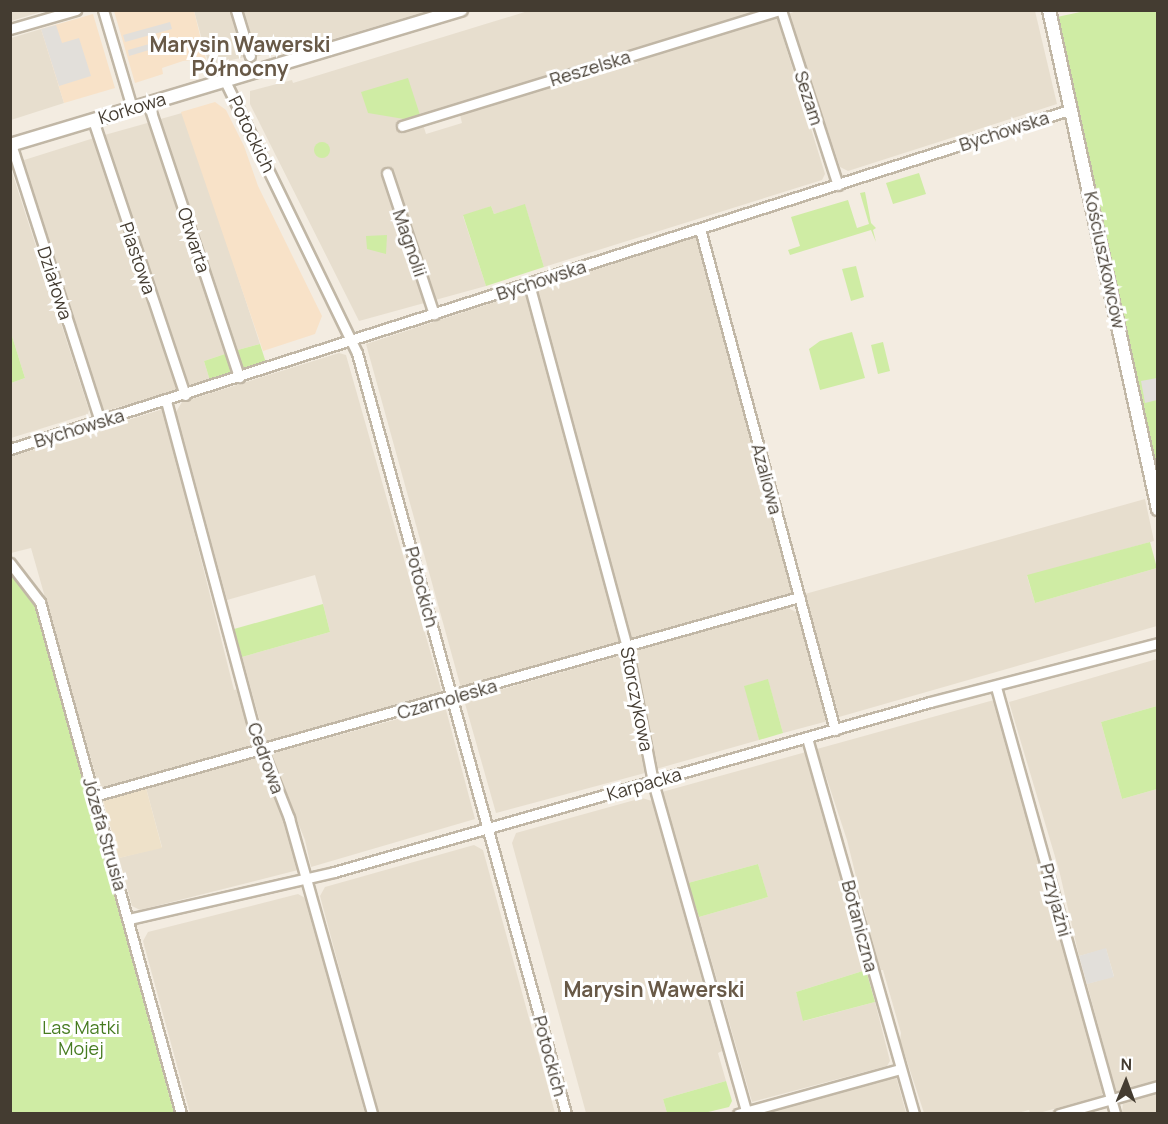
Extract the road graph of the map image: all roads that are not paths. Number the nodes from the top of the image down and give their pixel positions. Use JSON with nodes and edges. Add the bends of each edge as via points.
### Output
{"nodes":[{"id":1,"x":76,"y":10,"type":"edge"},
{"id":2,"x":103,"y":10,"type":"edge"},
{"id":3,"x":236,"y":10,"type":"edge"},
{"id":4,"x":460,"y":10,"type":"edge"},
{"id":5,"x":780,"y":10,"type":"edge"},
{"id":6,"x":1049,"y":10,"type":"edge"},
{"id":7,"x":10,"y":29,"type":"edge"},
{"id":8,"x":250,"y":56,"type":"dead end"},
{"id":9,"x":225,"y":81,"type":"junction"},
{"id":10,"x":148,"y":104,"type":"junction"},
{"id":11,"x":132,"y":108,"type":"junction"},
{"id":12,"x":1072,"y":109,"type":"junction"},
{"id":13,"x":93,"y":120,"type":"junction"},
{"id":14,"x":402,"y":126,"type":"dead end"},
{"id":15,"x":11,"y":145,"type":"edge"},
{"id":16,"x":387,"y":173,"type":"dead end"},
{"id":17,"x":838,"y":185,"type":"junction"},
{"id":18,"x":700,"y":229,"type":"junction"},
{"id":19,"x":529,"y":284,"type":"junction"},
{"id":20,"x":434,"y":314,"type":"junction"},
{"id":21,"x":352,"y":340,"type":"junction"},
{"id":22,"x":239,"y":377,"type":"junction"},
{"id":23,"x":185,"y":395,"type":"junction"},
{"id":24,"x":166,"y":401,"type":"junction"},
{"id":25,"x":99,"y":421,"type":"junction"},
{"id":26,"x":10,"y":449,"type":"edge"},
{"id":27,"x":1158,"y":509,"type":"edge"},
{"id":28,"x":10,"y":563,"type":"edge"},
{"id":29,"x":799,"y":597,"type":"junction"},
{"id":30,"x":1158,"y":643,"type":"edge"},
{"id":31,"x":627,"y":646,"type":"junction"},
{"id":32,"x":996,"y":687,"type":"junction"},
{"id":33,"x":452,"y":697,"type":"junction"},
{"id":34,"x":835,"y":730,"type":"junction"},
{"id":35,"x":807,"y":738,"type":"junction"},
{"id":36,"x":261,"y":750,"type":"junction"},
{"id":37,"x":653,"y":782,"type":"junction"},
{"id":38,"x":94,"y":796,"type":"junction"},
{"id":39,"x":489,"y":828,"type":"junction"},
{"id":40,"x":307,"y":876,"type":"junction"},
{"id":41,"x":129,"y":919,"type":"junction"},
{"id":42,"x":900,"y":1069,"type":"junction"},
{"id":43,"x":1158,"y":1086,"type":"edge"},
{"id":44,"x":1111,"y":1099,"type":"junction"},
{"id":45,"x":181,"y":1113,"type":"edge"},
{"id":46,"x":372,"y":1113,"type":"edge"},
{"id":47,"x":566,"y":1113,"type":"edge"},
{"id":48,"x":744,"y":1113,"type":"edge"},
{"id":49,"x":914,"y":1113,"type":"edge"},
{"id":50,"x":1059,"y":1113,"type":"edge"},
{"id":51,"x":1115,"y":1113,"type":"edge"}],
"edges":[{"from":1,"to":7,"type":"street"},
{"from":2,"to":11,"type":"street"},
{"from":3,"to":8,"type":"street"},
{"from":4,"to":9,"type":"street","name":"Korkowa"},
{"from":5,"to":14,"type":"street","name":"Reszelska"},
{"from":5,"to":17,"type":"street","name":"Sezam"},
{"from":6,"to":12,"type":"street","name":"Kościuszkowców"},
{"from":9,"to":10,"type":"street","name":"Korkowa"},
{"from":9,"to":21,"type":"street","name":"Potockich"},
{"from":10,"to":11,"type":"street","name":"Korkowa"},
{"from":10,"to":22,"type":"street","name":"Otwarta"},
{"from":11,"to":13,"type":"street","name":"Korkowa"},
{"from":12,"to":17,"type":"street","name":"Bychowska"},
{"from":12,"to":27,"type":"street","name":"Kościuszkowców"},
{"from":13,"to":15,"type":"street","name":"Korkowa"},
{"from":13,"to":23,"type":"street","name":"Piastowa"},
{"from":15,"to":25,"type":"street","name":"Działowa"},
{"from":16,"to":20,"type":"street","name":"Magnolii"},
{"from":17,"to":18,"type":"street","name":"Bychowska"},
{"from":18,"to":19,"type":"street","name":"Bychowska"},
{"from":18,"to":29,"type":"street","name":"Azaliowa"},
{"from":19,"to":20,"type":"street","name":"Bychowska"},
{"from":19,"to":31,"type":"street","name":"Storczykowa"},
{"from":20,"to":21,"type":"street","name":"Bychowska"},
{"from":21,"to":22,"type":"street","name":"Bychowska"},
{"from":21,"to":33,"type":"street","name":"Potockich"},
{"from":22,"to":23,"type":"street","name":"Bychowska"},
{"from":23,"to":24,"type":"street","name":"Bychowska"},
{"from":24,"to":25,"type":"street","name":"Bychowska"},
{"from":24,"to":36,"type":"street","name":"Cedrowa"},
{"from":25,"to":26,"type":"street","name":"Bychowska"},
{"from":28,"to":38,"type":"street","name":"Józefa Strusia","via":[[40,602]]},
{"from":29,"to":31,"type":"street","name":"Czarnoleska"},
{"from":29,"to":34,"type":"street","name":"Azaliowa"},
{"from":30,"to":32,"type":"street","name":"Karpacka"},
{"from":31,"to":33,"type":"street","name":"Czarnoleska"},
{"from":31,"to":37,"type":"street","name":"Storczykowa"},
{"from":32,"to":34,"type":"street","name":"Karpacka"},
{"from":32,"to":44,"type":"street","name":"Przyjaźni"},
{"from":33,"to":36,"type":"street","name":"Czarnoleska"},
{"from":33,"to":39,"type":"street","name":"Potockich"},
{"from":34,"to":35,"type":"street","name":"Karpacka"},
{"from":35,"to":37,"type":"street","name":"Karpacka"},
{"from":35,"to":42,"type":"street","name":"Botaniczna"},
{"from":36,"to":38,"type":"street","name":"Czarnoleska"},
{"from":36,"to":40,"type":"street","name":"Cedrowa"},
{"from":37,"to":39,"type":"street","name":"Karpacka"},
{"from":37,"to":48,"type":"street","name":"Storczykowa"},
{"from":38,"to":41,"type":"street","name":"Józefa Strusia"},
{"from":39,"to":40,"type":"street","name":"Karpacka"},
{"from":39,"to":47,"type":"street","name":"Potockich"},
{"from":40,"to":41,"type":"street","name":"Karpacka"},
{"from":40,"to":46,"type":"street","name":"Cedrowa"},
{"from":41,"to":45,"type":"street","name":"Józefa Strusia"},
{"from":42,"to":48,"type":"street"},
{"from":42,"to":49,"type":"street","name":"Botaniczna"},
{"from":43,"to":44,"type":"street"},
{"from":44,"to":50,"type":"street"},
{"from":44,"to":51,"type":"street","name":"Przyjaźni"}]}
